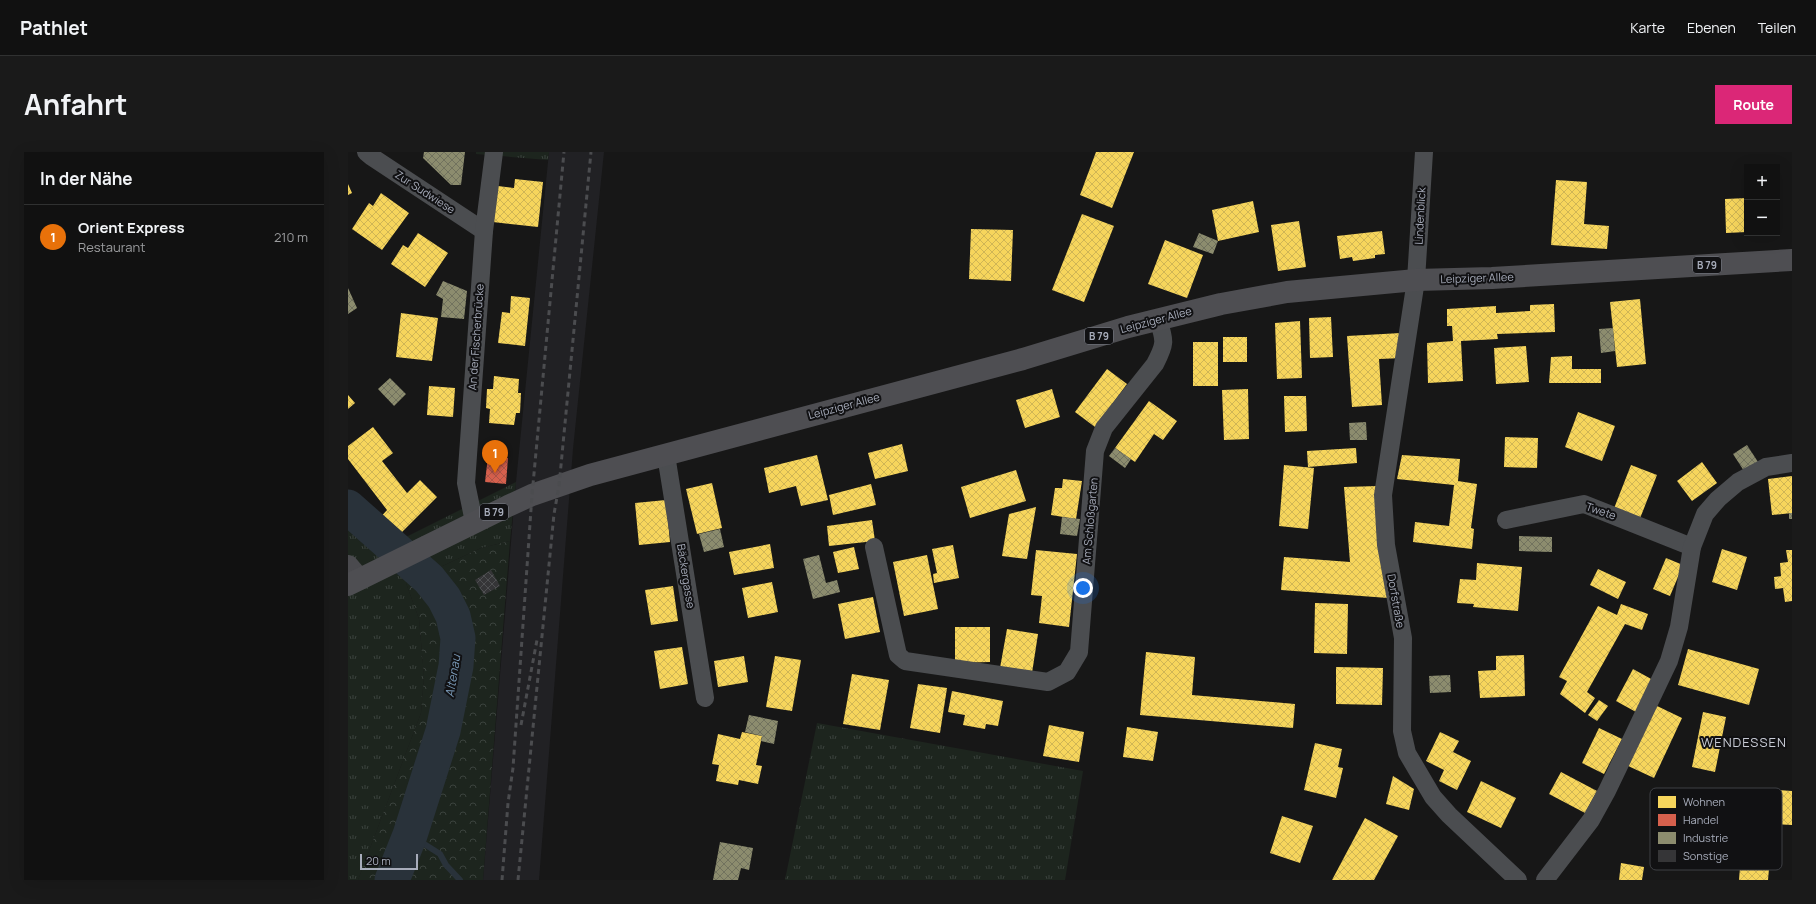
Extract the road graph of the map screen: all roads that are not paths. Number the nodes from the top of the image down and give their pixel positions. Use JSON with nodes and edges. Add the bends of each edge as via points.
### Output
{"nodes":[{"id":1,"x":366,"y":152,"type":"edge"},
{"id":2,"x":494,"y":152,"type":"edge"},
{"id":3,"x":1424,"y":152,"type":"edge"},
{"id":4,"x":484,"y":231,"type":"junction"},
{"id":5,"x":1792,"y":260,"type":"edge"},
{"id":6,"x":1416,"y":280,"type":"junction"},
{"id":7,"x":1158,"y":319,"type":"junction"},
{"id":8,"x":666,"y":455,"type":"junction"},
{"id":9,"x":1792,"y":463,"type":"edge"},
{"id":10,"x":1506,"y":520,"type":"dead end"},
{"id":11,"x":474,"y":522,"type":"junction"},
{"id":12,"x":874,"y":546,"type":"dead end"},
{"id":13,"x":1692,"y":546,"type":"junction"},
{"id":14,"x":352,"y":576,"type":"edge"},
{"id":15,"x":706,"y":698,"type":"dead end"},
{"id":16,"x":1518,"y":880,"type":"edge"},
{"id":17,"x":1545,"y":880,"type":"edge"}],
"edges":[{"from":1,"to":4,"type":"street","name":"Zur Sudwiese"},
{"from":2,"to":4,"type":"street","name":"An der Fischerbrücke"},
{"from":3,"to":6,"type":"street","name":"Lindenblick"},
{"from":4,"to":11,"type":"street","name":"An der Fischerbrücke","via":[[466,482]]},
{"from":5,"to":6,"type":"main road","name":"Leipziger Allee","number":"B 79","via":[[1492,278]]},
{"from":6,"to":7,"type":"main road","name":"Leipziger Allee","number":"B 79","via":[[1286,292]]},
{"from":6,"to":16,"type":"street","name":"Dorfstraße","via":[[1383,495],[1386,545],[1403,638],[1402,731],[1407,753],[1433,797]]},
{"from":7,"to":8,"type":"main road","name":"Leipziger Allee","number":"B 79","via":[[1023,359]]},
{"from":7,"to":12,"type":"street","name":"Am Schloßgarten","via":[[1165,340],[1161,352],[1155,364],[1104,428],[1095,451],[1079,652],[1067,672],[1048,682],[905,661],[898,655]]},
{"from":8,"to":11,"type":"main road","name":"Leipziger Allee","number":"B 79","via":[[590,475],[544,491]]},
{"from":8,"to":15,"type":"street","name":"Bäckergasse"},
{"from":9,"to":13,"type":"street","via":[[1766,468],[1738,482],[1705,514]]},
{"from":10,"to":13,"type":"street","name":"Twete","via":[[1584,504]]},
{"from":11,"to":14,"type":"main road","name":"Leipziger Allee","number":"B 79","via":[[390,564]]},
{"from":13,"to":17,"type":"street","via":[[1678,628],[1669,661],[1594,814]]}]}
